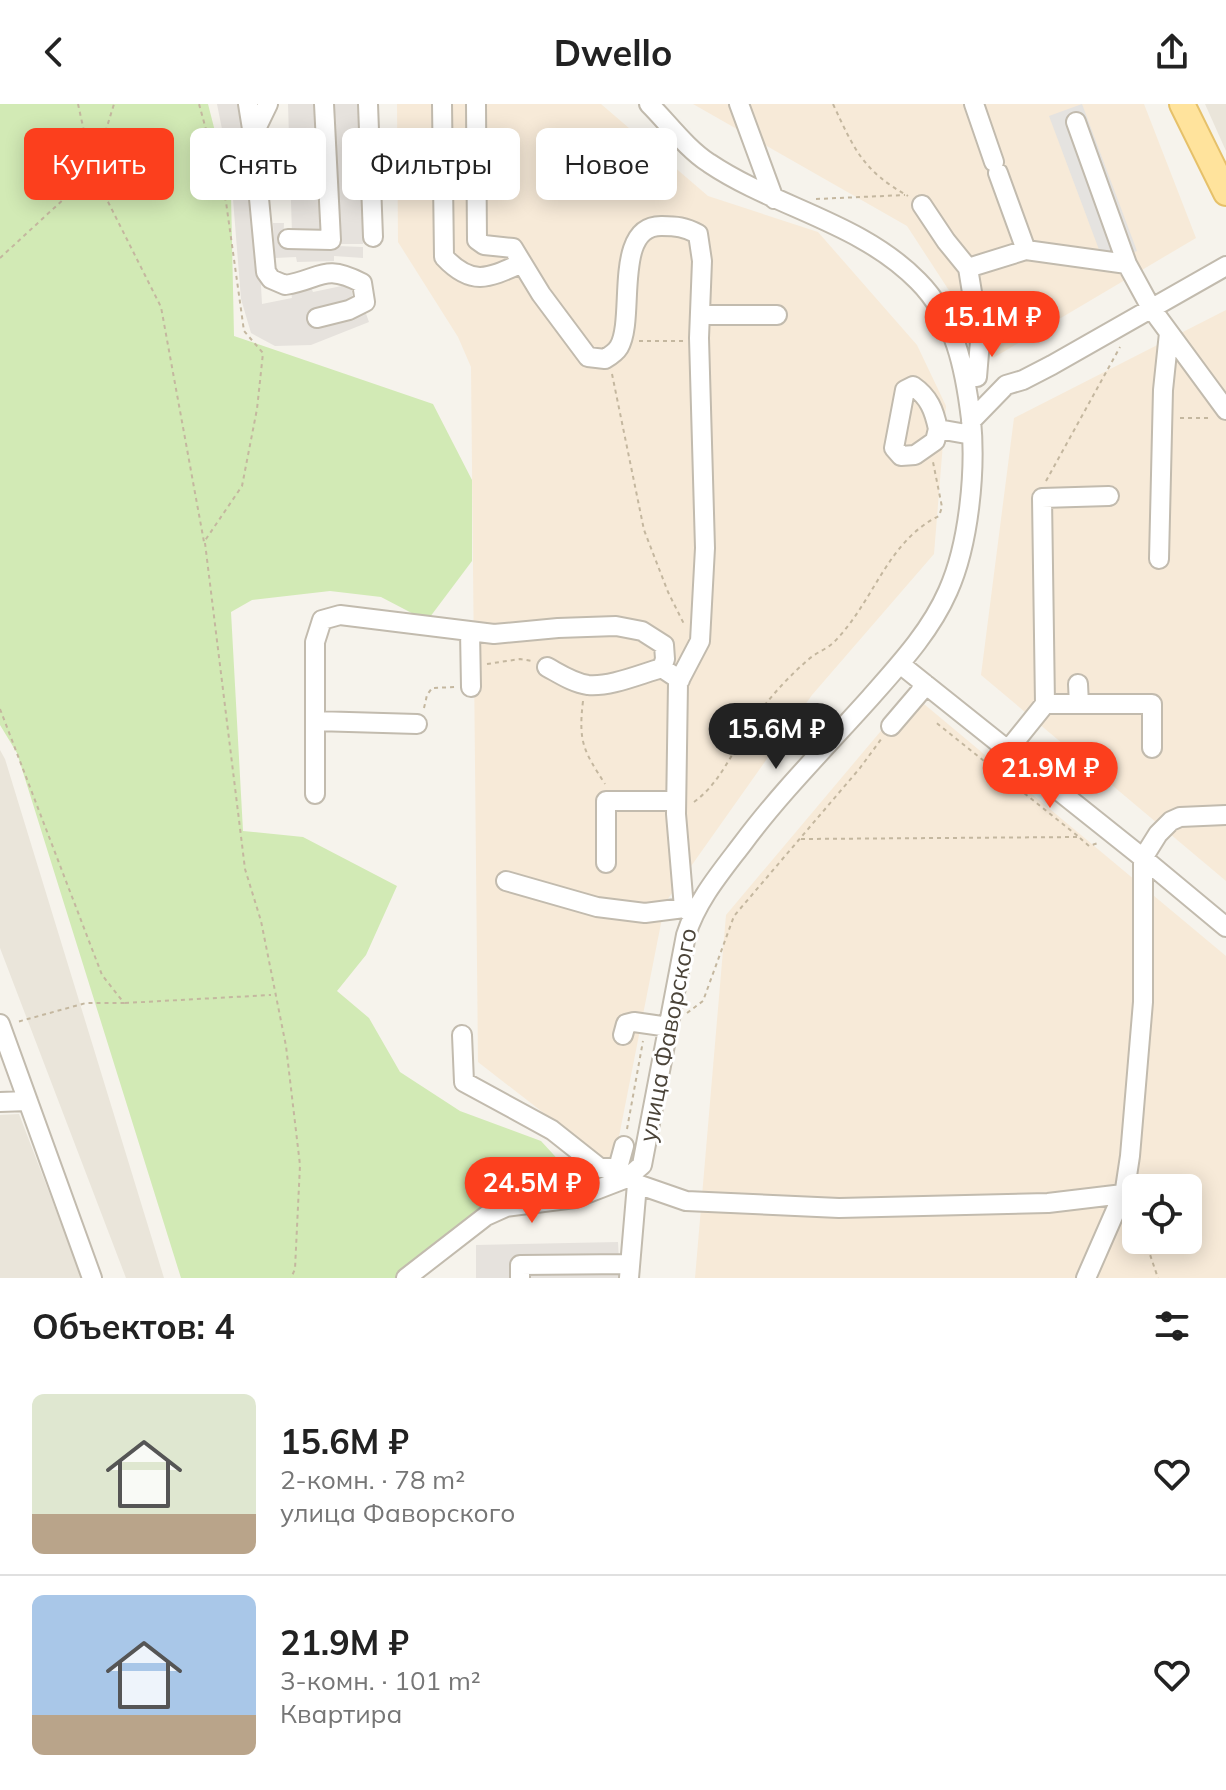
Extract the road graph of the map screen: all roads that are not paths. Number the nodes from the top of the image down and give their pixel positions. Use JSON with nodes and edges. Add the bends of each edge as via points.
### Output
{"nodes":[{"id":1,"x":248,"y":104,"type":"edge"},
{"id":2,"x":268,"y":104,"type":"edge"},
{"id":3,"x":324,"y":104,"type":"edge"},
{"id":4,"x":368,"y":104,"type":"edge"},
{"id":5,"x":442,"y":104,"type":"edge"},
{"id":6,"x":476,"y":104,"type":"edge"},
{"id":7,"x":649,"y":104,"type":"edge"},
{"id":8,"x":739,"y":104,"type":"edge"},
{"id":9,"x":974,"y":104,"type":"edge"},
{"id":10,"x":1182,"y":104,"type":"edge"},
{"id":11,"x":1076,"y":122,"type":"dead end"},
{"id":12,"x":252,"y":128,"type":"edge"},
{"id":13,"x":256,"y":128,"type":"edge"},
{"id":14,"x":1226,"y":193,"type":"edge"},
{"id":15,"x":774,"y":199,"type":"junction"},
{"id":16,"x":259,"y":200,"type":"edge"},
{"id":17,"x":922,"y":205,"type":"road end"},
{"id":18,"x":373,"y":237,"type":"dead end"},
{"id":19,"x":288,"y":239,"type":"dead end"},
{"id":20,"x":1026,"y":250,"type":"junction"},
{"id":21,"x":522,"y":263,"type":"junction"},
{"id":22,"x":1127,"y":264,"type":"junction"},
{"id":23,"x":1226,"y":266,"type":"edge"},
{"id":24,"x":968,"y":268,"type":"junction"},
{"id":25,"x":1151,"y":308,"type":"junction"},
{"id":26,"x":700,"y":315,"type":"junction"},
{"id":27,"x":777,"y":315,"type":"dead end"},
{"id":28,"x":317,"y":318,"type":"dead end"},
{"id":29,"x":1169,"y":333,"type":"junction"},
{"id":30,"x":972,"y":375,"type":"junction"},
{"id":31,"x":1006,"y":385,"type":"junction"},
{"id":32,"x":1218,"y":414,"type":"edge"},
{"id":33,"x":972,"y":428,"type":"junction"},
{"id":34,"x":937,"y":435,"type":"road end"},
{"id":35,"x":1109,"y":496,"type":"dead end"},
{"id":36,"x":1159,"y":559,"type":"dead end"},
{"id":37,"x":470,"y":631,"type":"junction"},
{"id":38,"x":900,"y":664,"type":"junction"},
{"id":39,"x":547,"y":667,"type":"road end"},
{"id":40,"x":662,"y":668,"type":"junction"},
{"id":41,"x":680,"y":680,"type":"junction"},
{"id":42,"x":924,"y":683,"type":"junction"},
{"id":43,"x":1078,"y":684,"type":"dead end"},
{"id":44,"x":471,"y":687,"type":"road end"},
{"id":45,"x":1045,"y":704,"type":"junction"},
{"id":46,"x":1079,"y":704,"type":"junction"},
{"id":47,"x":315,"y":721,"type":"junction"},
{"id":48,"x":417,"y":724,"type":"road end"},
{"id":49,"x":891,"y":726,"type":"road end"},
{"id":50,"x":1152,"y":748,"type":"dead end"},
{"id":51,"x":1008,"y":750,"type":"junction"},
{"id":52,"x":315,"y":794,"type":"dead end"},
{"id":53,"x":681,"y":803,"type":"junction"},
{"id":54,"x":1226,"y":815,"type":"edge"},
{"id":55,"x":1110,"y":847,"type":"road end"},
{"id":56,"x":1140,"y":854,"type":"junction"},
{"id":57,"x":606,"y":863,"type":"dead end"},
{"id":58,"x":506,"y":881,"type":"dead end"},
{"id":59,"x":688,"y":911,"type":"junction"},
{"id":60,"x":1226,"y":927,"type":"edge"},
{"id":61,"x":5,"y":1024,"type":"edge"},
{"id":62,"x":669,"y":1027,"type":"junction"},
{"id":63,"x":462,"y":1035,"type":"dead end"},
{"id":64,"x":623,"y":1035,"type":"dead end"},
{"id":65,"x":28,"y":1101,"type":"junction"},
{"id":66,"x":0,"y":1102,"type":"edge"},
{"id":67,"x":624,"y":1146,"type":"road end"},
{"id":68,"x":631,"y":1174,"type":"junction"},
{"id":69,"x":1127,"y":1174,"type":"edge"},
{"id":70,"x":1122,"y":1194,"type":"edge"},
{"id":71,"x":1122,"y":1196,"type":"edge"},
{"id":72,"x":629,"y":1271,"type":"edge"},
{"id":73,"x":520,"y":1272,"type":"edge"},
{"id":74,"x":92,"y":1278,"type":"edge"},
{"id":75,"x":406,"y":1278,"type":"edge"},
{"id":76,"x":536,"y":1278,"type":"edge"},
{"id":77,"x":1086,"y":1278,"type":"edge"}],
"edges":[{"from":1,"to":12,"type":"street"},
{"from":2,"to":13,"type":"street"},
{"from":3,"to":19,"type":"street","via":[[331,240]]},
{"from":4,"to":18,"type":"street"},
{"from":5,"to":21,"type":"street","via":[[444,257],[455,269],[483,279]]},
{"from":6,"to":21,"type":"street","via":[[477,240],[513,248]]},
{"from":7,"to":15,"type":"street","name":"улица Фаворского","via":[[707,162]]},
{"from":8,"to":15,"type":"street"},
{"from":9,"to":20,"type":"street"},
{"from":10,"to":14,"type":"main road"},
{"from":11,"to":22,"type":"street"},
{"from":15,"to":30,"type":"street","name":"улица Фаворского","via":[[841,226],[886,253],[919,282],[944,314]]},
{"from":16,"to":28,"type":"street","via":[[271,279],[285,285],[329,271],[362,283],[365,302]]},
{"from":17,"to":24,"type":"street"},
{"from":20,"to":22,"type":"street"},
{"from":20,"to":24,"type":"street"},
{"from":21,"to":26,"type":"street","via":[[588,357],[605,359],[622,341],[629,261],[639,234],[654,226],[684,226],[698,234]]},
{"from":22,"to":25,"type":"street"},
{"from":23,"to":25,"type":"street"},
{"from":24,"to":30,"type":"street","via":[[980,341]]},
{"from":25,"to":29,"type":"street"},
{"from":25,"to":31,"type":"street"},
{"from":26,"to":27,"type":"street"},
{"from":26,"to":41,"type":"street","via":[[705,548],[700,641]]},
{"from":29,"to":32,"type":"street"},
{"from":29,"to":36,"type":"street"},
{"from":30,"to":31,"type":"street"},
{"from":30,"to":33,"type":"street","name":"улица Фаворского"},
{"from":31,"to":33,"type":"street"},
{"from":33,"to":34,"type":"street"},
{"from":33,"to":38,"type":"street","name":"улица Фаворского","via":[[968,515],[959,562],[948,592]]},
{"from":35,"to":45,"type":"street","via":[[1042,498]]},
{"from":37,"to":40,"type":"street","via":[[616,626],[642,631],[664,645]]},
{"from":37,"to":44,"type":"street"},
{"from":37,"to":47,"type":"street","via":[[340,615],[322,620],[315,642]]},
{"from":38,"to":42,"type":"street"},
{"from":38,"to":59,"type":"street","name":"улица Фаворского","via":[[757,823]]},
{"from":39,"to":40,"type":"street","via":[[587,685]]},
{"from":40,"to":41,"type":"street"},
{"from":41,"to":53,"type":"street"},
{"from":42,"to":49,"type":"street"},
{"from":42,"to":51,"type":"street"},
{"from":43,"to":46,"type":"street"},
{"from":45,"to":46,"type":"street"},
{"from":45,"to":51,"type":"street"},
{"from":46,"to":50,"type":"street","via":[[1152,704]]},
{"from":47,"to":48,"type":"street"},
{"from":47,"to":52,"type":"street"},
{"from":51,"to":56,"type":"street"},
{"from":53,"to":57,"type":"street","via":[[606,801]]},
{"from":53,"to":59,"type":"street"},
{"from":54,"to":56,"type":"street","via":[[1171,821]]},
{"from":55,"to":56,"type":"street"},
{"from":56,"to":60,"type":"street"},
{"from":56,"to":69,"type":"street","via":[[1143,1002]]},
{"from":58,"to":59,"type":"street","via":[[597,907]]},
{"from":59,"to":62,"type":"street","name":"улица Фаворского"},
{"from":61,"to":65,"type":"street"},
{"from":62,"to":64,"type":"street","via":[[634,1022],[626,1024]]},
{"from":62,"to":68,"type":"street","name":"улица Фаворского"},
{"from":63,"to":68,"type":"street","via":[[464,1082],[552,1130],[600,1168]]},
{"from":65,"to":66,"type":"street"},
{"from":65,"to":74,"type":"street"},
{"from":67,"to":68,"type":"street"},
{"from":68,"to":70,"type":"street","via":[[686,1201],[839,1208],[1048,1203]]},
{"from":68,"to":72,"type":"street"},
{"from":68,"to":75,"type":"street","via":[[575,1198],[506,1207],[486,1216]]},
{"from":71,"to":77,"type":"street"},
{"from":72,"to":73,"type":"street"},
{"from":73,"to":76,"type":"street"}]}
